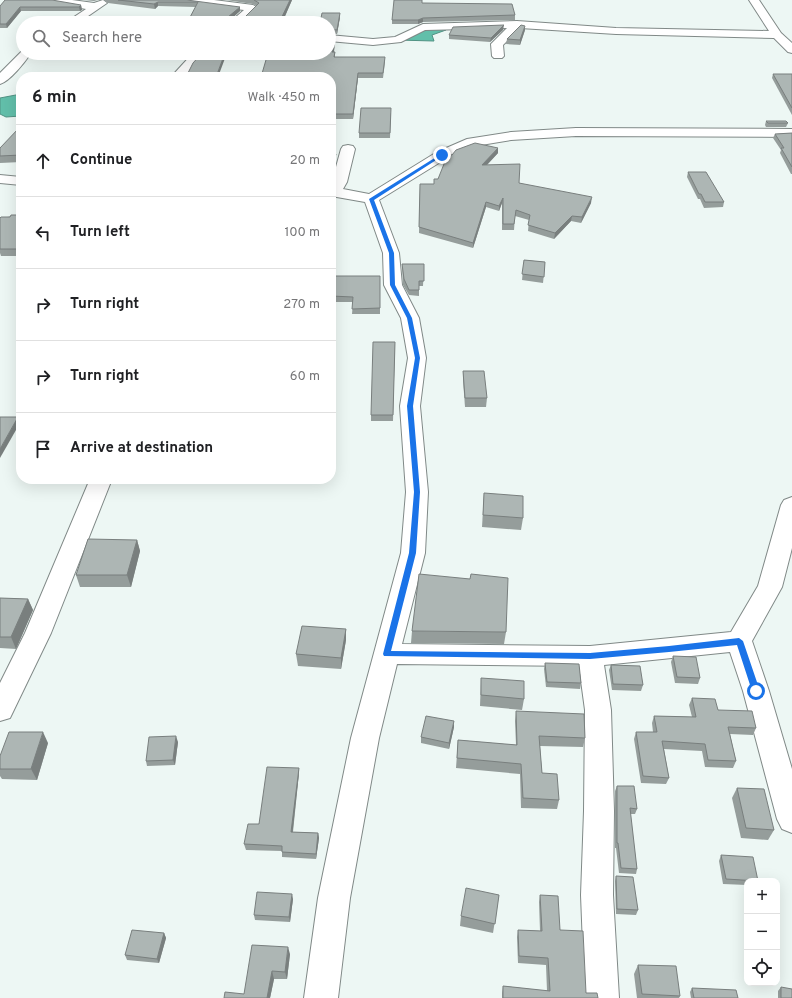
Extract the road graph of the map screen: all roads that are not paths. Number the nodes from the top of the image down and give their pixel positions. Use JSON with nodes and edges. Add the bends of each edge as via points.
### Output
{"nodes":[{"id":1,"x":53,"y":0,"type":"edge"},
{"id":2,"x":108,"y":0,"type":"edge"},
{"id":3,"x":188,"y":0,"type":"edge"},
{"id":4,"x":754,"y":0,"type":"edge"},
{"id":5,"x":96,"y":7,"type":"junction"},
{"id":6,"x":82,"y":16,"type":"edge"},
{"id":7,"x":243,"y":16,"type":"edge"},
{"id":8,"x":517,"y":24,"type":"junction"},
{"id":9,"x":777,"y":35,"type":"junction"},
{"id":10,"x":336,"y":39,"type":"edge"},
{"id":11,"x":792,"y":50,"type":"edge"},
{"id":12,"x":498,"y":56,"type":"dead end"},
{"id":13,"x":16,"y":59,"type":"edge"},
{"id":14,"x":19,"y":60,"type":"edge"},
{"id":15,"x":193,"y":60,"type":"edge"},
{"id":16,"x":0,"y":66,"type":"edge"},
{"id":17,"x":182,"y":72,"type":"edge"},
{"id":18,"x":0,"y":80,"type":"edge"},
{"id":19,"x":792,"y":133,"type":"edge"},
{"id":20,"x":348,"y":149,"type":"dead end"},
{"id":21,"x":0,"y":179,"type":"edge"},
{"id":22,"x":16,"y":181,"type":"edge"},
{"id":23,"x":336,"y":187,"type":"edge"},
{"id":24,"x":336,"y":193,"type":"edge"},
{"id":25,"x":371,"y":199,"type":"junction"},
{"id":26,"x":99,"y":484,"type":"edge"},
{"id":27,"x":792,"y":505,"type":"edge"},
{"id":28,"x":739,"y":641,"type":"junction"},
{"id":29,"x":387,"y":654,"type":"junction"},
{"id":30,"x":590,"y":656,"type":"junction"},
{"id":31,"x":0,"y":710,"type":"edge"},
{"id":32,"x":792,"y":819,"type":"edge"},
{"id":33,"x":321,"y":998,"type":"edge"},
{"id":34,"x":602,"y":998,"type":"edge"}],
"edges":[{"from":1,"to":5,"type":"street"},
{"from":2,"to":5,"type":"street"},
{"from":3,"to":7,"type":"street","via":[[252,8]]},
{"from":4,"to":9,"type":"street"},
{"from":5,"to":6,"type":"street"},
{"from":8,"to":9,"type":"street"},
{"from":8,"to":10,"type":"street","via":[[423,27],[397,40],[373,42]]},
{"from":8,"to":12,"type":"street","via":[[497,44]]},
{"from":9,"to":11,"type":"street"},
{"from":13,"to":16,"type":"street"},
{"from":14,"to":18,"type":"street"},
{"from":15,"to":17,"type":"street"},
{"from":19,"to":25,"type":"street","via":[[576,132],[511,136],[472,142],[442,155]]},
{"from":20,"to":23,"type":"street","via":[[340,182]]},
{"from":21,"to":22,"type":"street"},
{"from":24,"to":25,"type":"street"},
{"from":25,"to":29,"type":"street","via":[[391,253],[393,285],[410,318],[417,358],[410,406],[417,492],[413,553]]},
{"from":26,"to":31,"type":"street","via":[[38,634]]},
{"from":27,"to":28,"type":"street","via":[[770,587]]},
{"from":28,"to":30,"type":"street"},
{"from":28,"to":32,"type":"street","via":[[756,691]]},
{"from":29,"to":30,"type":"street"},
{"from":29,"to":33,"type":"street","via":[[365,738],[334,898]]},
{"from":30,"to":34,"type":"street","via":[[598,710],[597,896]]}]}
